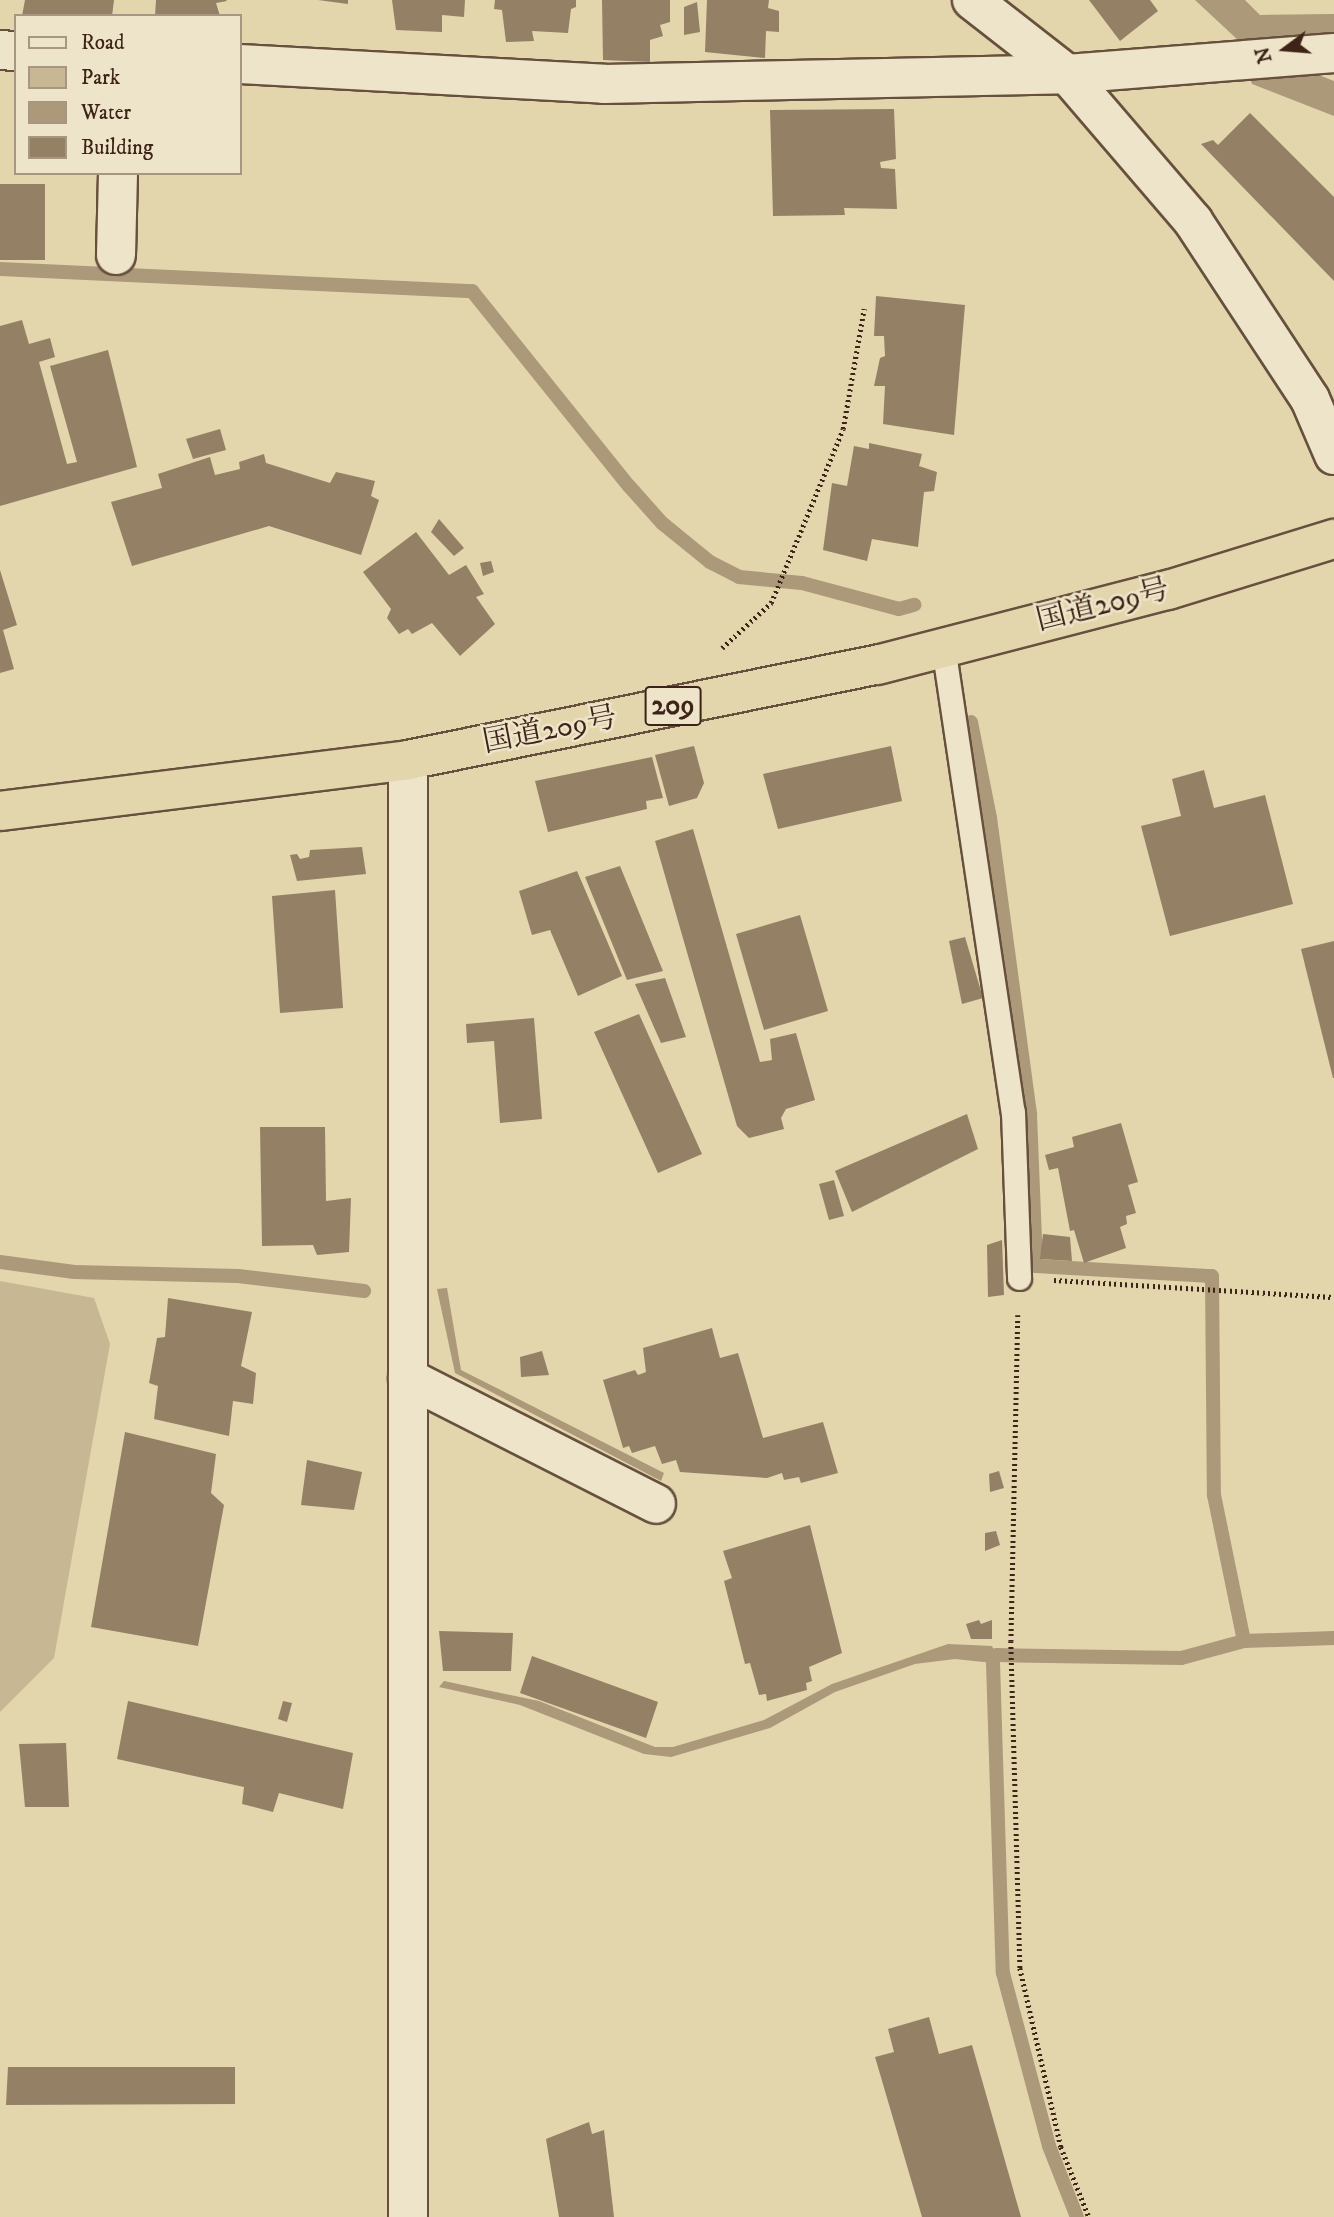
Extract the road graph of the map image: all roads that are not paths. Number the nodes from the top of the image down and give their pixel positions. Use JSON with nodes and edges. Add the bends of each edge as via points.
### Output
{"nodes":[{"id":1,"x":972,"y":0,"type":"edge"},
{"id":2,"x":1324,"y":53,"type":"edge"},
{"id":3,"x":242,"y":64,"type":"edge"},
{"id":4,"x":1066,"y":74,"type":"junction"},
{"id":5,"x":118,"y":175,"type":"edge"},
{"id":6,"x":116,"y":255,"type":"dead end"},
{"id":7,"x":1334,"y":455,"type":"edge"},
{"id":8,"x":1334,"y":539,"type":"edge"},
{"id":9,"x":943,"y":646,"type":"junction"},
{"id":10,"x":408,"y":760,"type":"junction"},
{"id":11,"x":0,"y":811,"type":"edge"},
{"id":12,"x":1019,"y":1278,"type":"road end"},
{"id":13,"x":408,"y":1378,"type":"junction"},
{"id":14,"x":656,"y":1504,"type":"dead end"},
{"id":15,"x":408,"y":2217,"type":"edge"}],
"edges":[{"from":1,"to":4,"type":"street"},
{"from":2,"to":4,"type":"street"},
{"from":3,"to":4,"type":"street","via":[[604,84]]},
{"from":4,"to":7,"type":"street","via":[[1193,221],[1310,399]]},
{"from":5,"to":6,"type":"street"},
{"from":8,"to":9,"type":"highway","name":"国道209号","number":"209","via":[[1168,590]]},
{"from":9,"to":10,"type":"highway","name":"国道209号","number":"209","via":[[877,664]]},
{"from":9,"to":12,"type":"lane","via":[[1013,1112]]},
{"from":10,"to":11,"type":"highway","name":"国道209号","number":"209"},
{"from":10,"to":13,"type":"street"},
{"from":13,"to":14,"type":"street"},
{"from":13,"to":15,"type":"street"}]}
